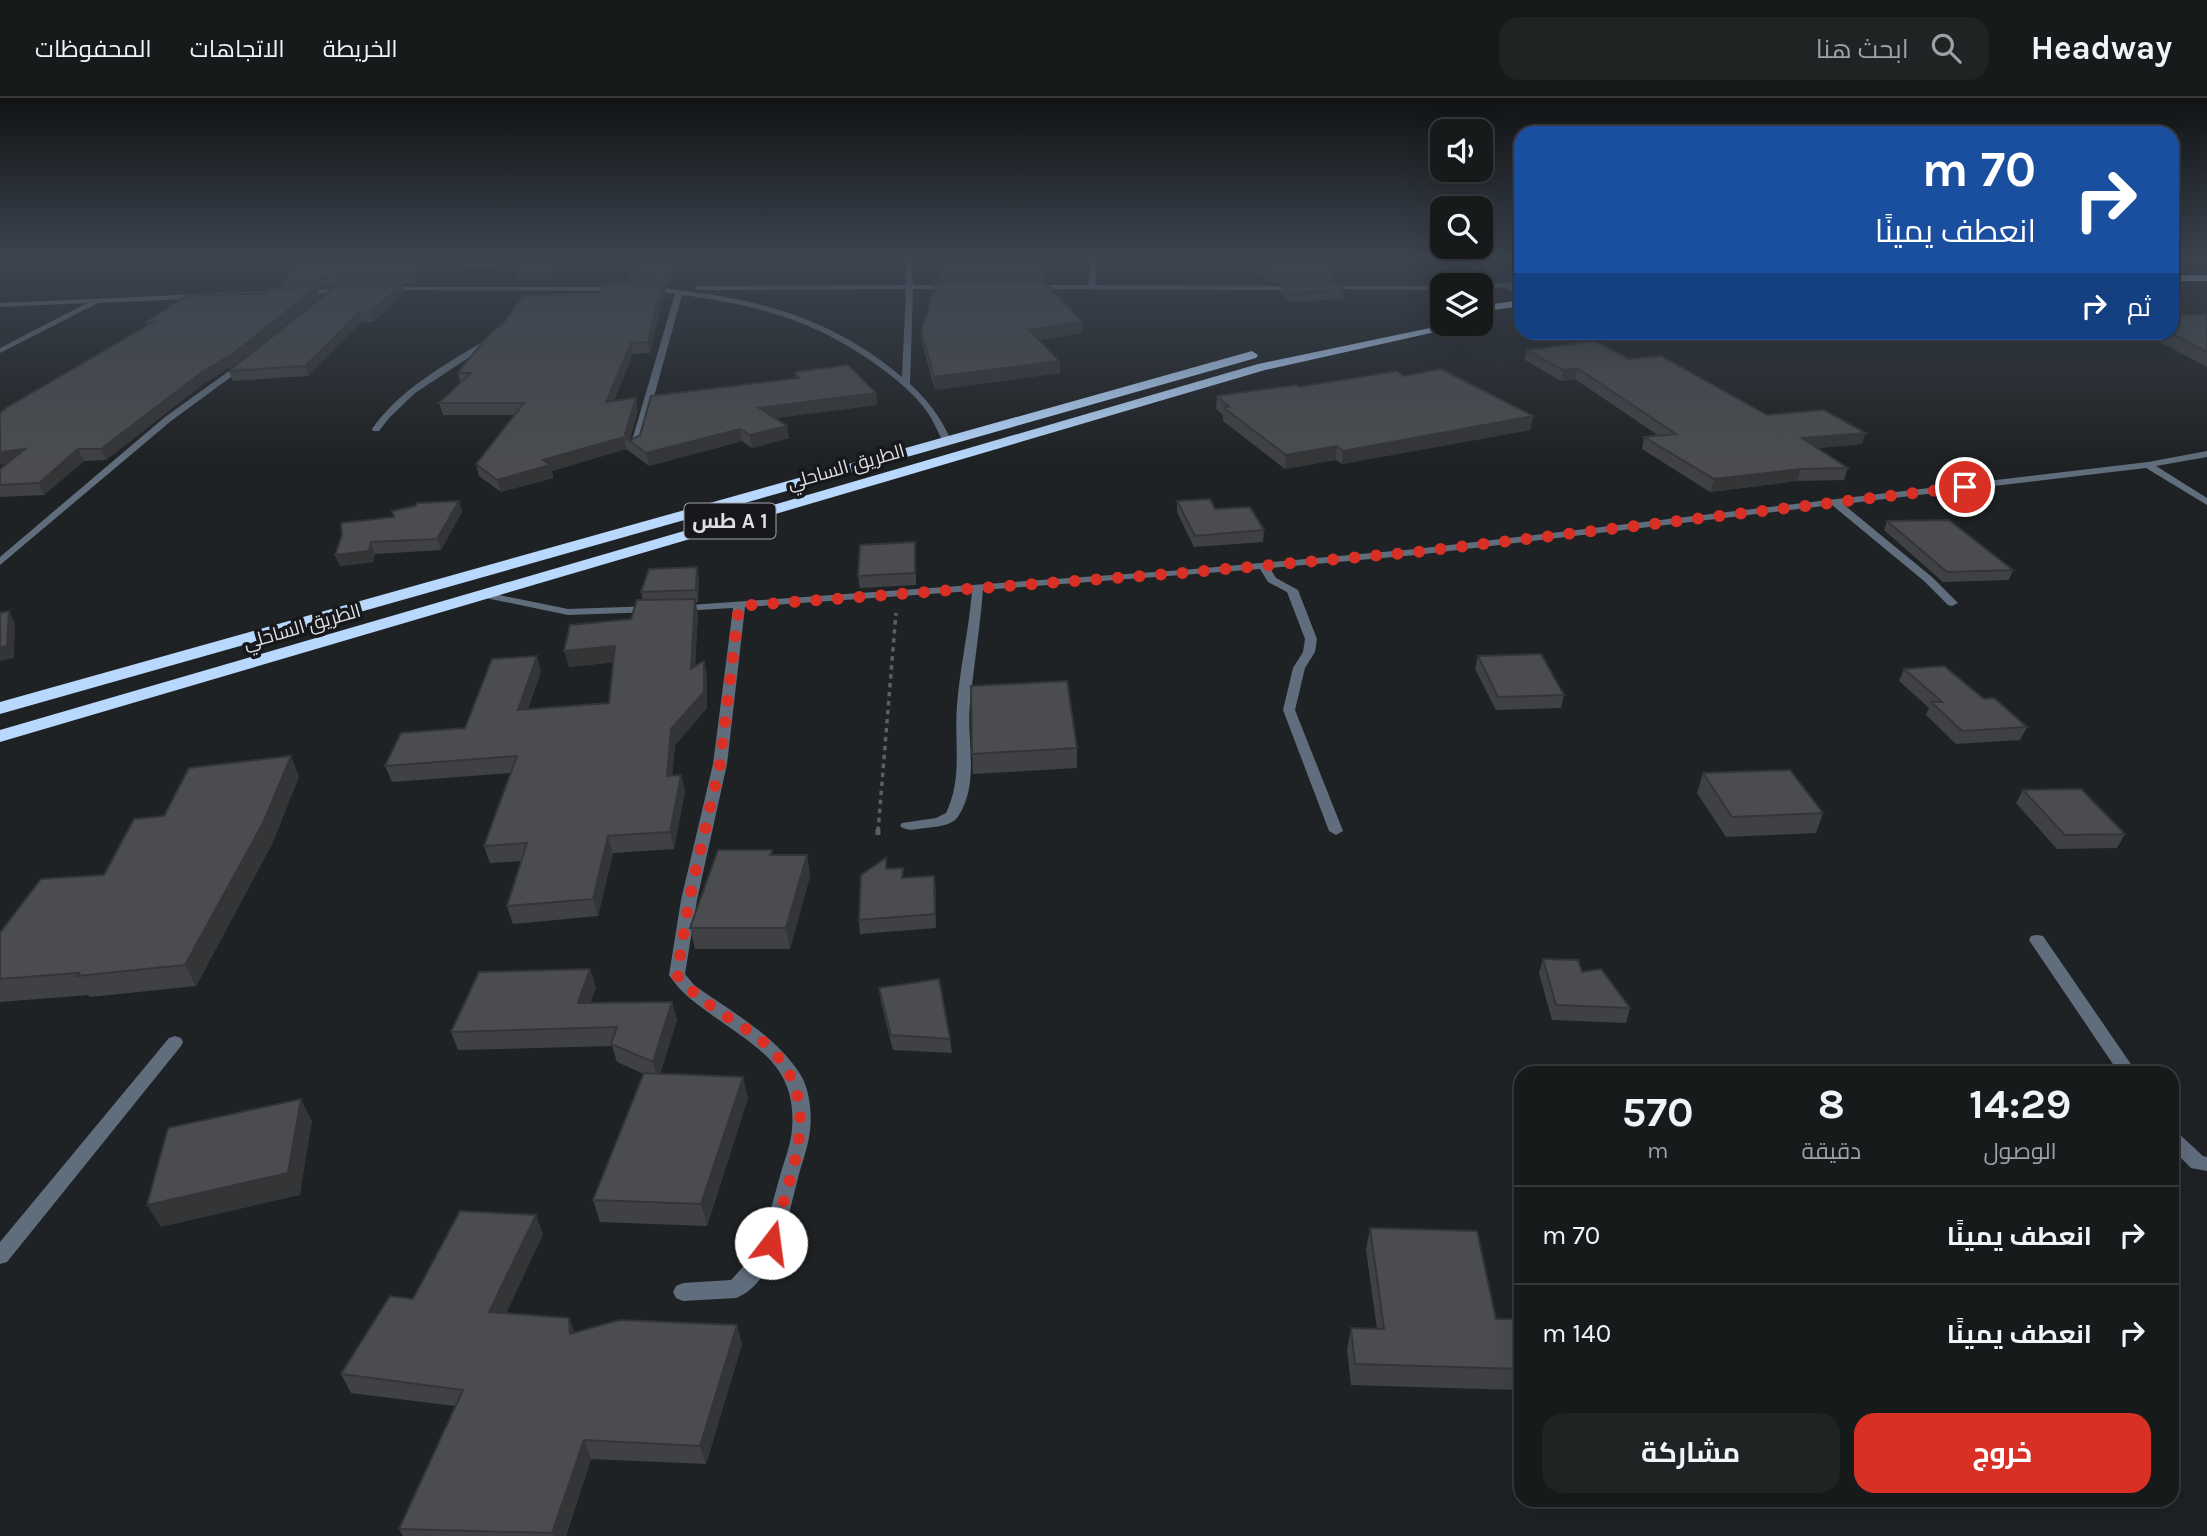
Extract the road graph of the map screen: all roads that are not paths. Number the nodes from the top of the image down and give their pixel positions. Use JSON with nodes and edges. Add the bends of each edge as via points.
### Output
{"nodes":[{"id":1,"x":47,"y":326,"type":"edge"},
{"id":2,"x":670,"y":326,"type":"edge"},
{"id":3,"x":818,"y":326,"type":"edge"},
{"id":4,"x":908,"y":326,"type":"edge"},
{"id":5,"x":1386,"y":326,"type":"edge"},
{"id":6,"x":1430,"y":330,"type":"edge"},
{"id":7,"x":499,"y":333,"type":"edge"},
{"id":8,"x":0,"y":351,"type":"edge"},
{"id":9,"x":252,"y":358,"type":"edge"},
{"id":10,"x":906,"y":384,"type":"junction"},
{"id":11,"x":376,"y":429,"type":"dead end"},
{"id":12,"x":946,"y":439,"type":"junction"},
{"id":13,"x":635,"y":447,"type":"edge"},
{"id":14,"x":2207,"y":454,"type":"edge"},
{"id":15,"x":2148,"y":465,"type":"junction"},
{"id":16,"x":1834,"y":502,"type":"junction"},
{"id":17,"x":2207,"y":502,"type":"edge"},
{"id":18,"x":0,"y":562,"type":"edge"},
{"id":19,"x":1263,"y":566,"type":"junction"},
{"id":20,"x":978,"y":588,"type":"junction"},
{"id":21,"x":480,"y":594,"type":"junction"},
{"id":22,"x":1952,"y":603,"type":"dead end"},
{"id":23,"x":739,"y":606,"type":"junction"},
{"id":24,"x":673,"y":608,"type":"edge"},
{"id":25,"x":660,"y":609,"type":"edge"},
{"id":26,"x":0,"y":708,"type":"edge"},
{"id":27,"x":0,"y":736,"type":"edge"},
{"id":28,"x":907,"y":826,"type":"dead end"},
{"id":29,"x":1335,"y":831,"type":"dead end"},
{"id":30,"x":2037,"y":940,"type":"dead end"},
{"id":31,"x":175,"y":1042,"type":"dead end"},
{"id":32,"x":2123,"y":1066,"type":"edge"},
{"id":33,"x":2179,"y":1144,"type":"edge"},
{"id":34,"x":2207,"y":1164,"type":"edge"},
{"id":35,"x":0,"y":1256,"type":"edge"},
{"id":36,"x":683,"y":1292,"type":"dead end"}],
"edges":[{"from":1,"to":8,"type":"street"},
{"from":2,"to":13,"type":"street"},
{"from":3,"to":10,"type":"street","via":[[847,340]]},
{"from":4,"to":10,"type":"street"},
{"from":5,"to":12,"type":"highway","name":"الطريق الساحلي","number":"طس A 1","via":[[1291,345]]},
{"from":6,"to":21,"type":"highway","name":"الطريق الساحلي","number":"طس A 1","via":[[1262,367]]},
{"from":7,"to":11,"type":"street","via":[[400,402]]},
{"from":9,"to":18,"type":"street","via":[[168,419]]},
{"from":10,"to":12,"type":"street","via":[[938,418]]},
{"from":12,"to":26,"type":"highway","name":"الطريق الساحلي","number":"طس A 1"},
{"from":14,"to":15,"type":"street"},
{"from":15,"to":16,"type":"street"},
{"from":15,"to":17,"type":"street"},
{"from":16,"to":19,"type":"street"},
{"from":16,"to":22,"type":"street"},
{"from":19,"to":20,"type":"street"},
{"from":19,"to":29,"type":"street","via":[[1272,580],[1292,590],[1311,639],[1289,710]]},
{"from":20,"to":23,"type":"street"},
{"from":20,"to":28,"type":"street","via":[[963,706],[964,778],[957,805],[952,816],[939,822]]},
{"from":21,"to":25,"type":"street","via":[[568,612]]},
{"from":21,"to":27,"type":"highway","name":"الطريق الساحلي","number":"طس A 1"},
{"from":23,"to":24,"type":"street"},
{"from":23,"to":36,"type":"street","via":[[720,764],[677,975],[688,989],[772,1049],[794,1078],[801,1132],[771,1243],[754,1270],[736,1289]]},
{"from":30,"to":32,"type":"street"},
{"from":31,"to":35,"type":"street"},
{"from":33,"to":34,"type":"street","via":[[2199,1163]]}]}
